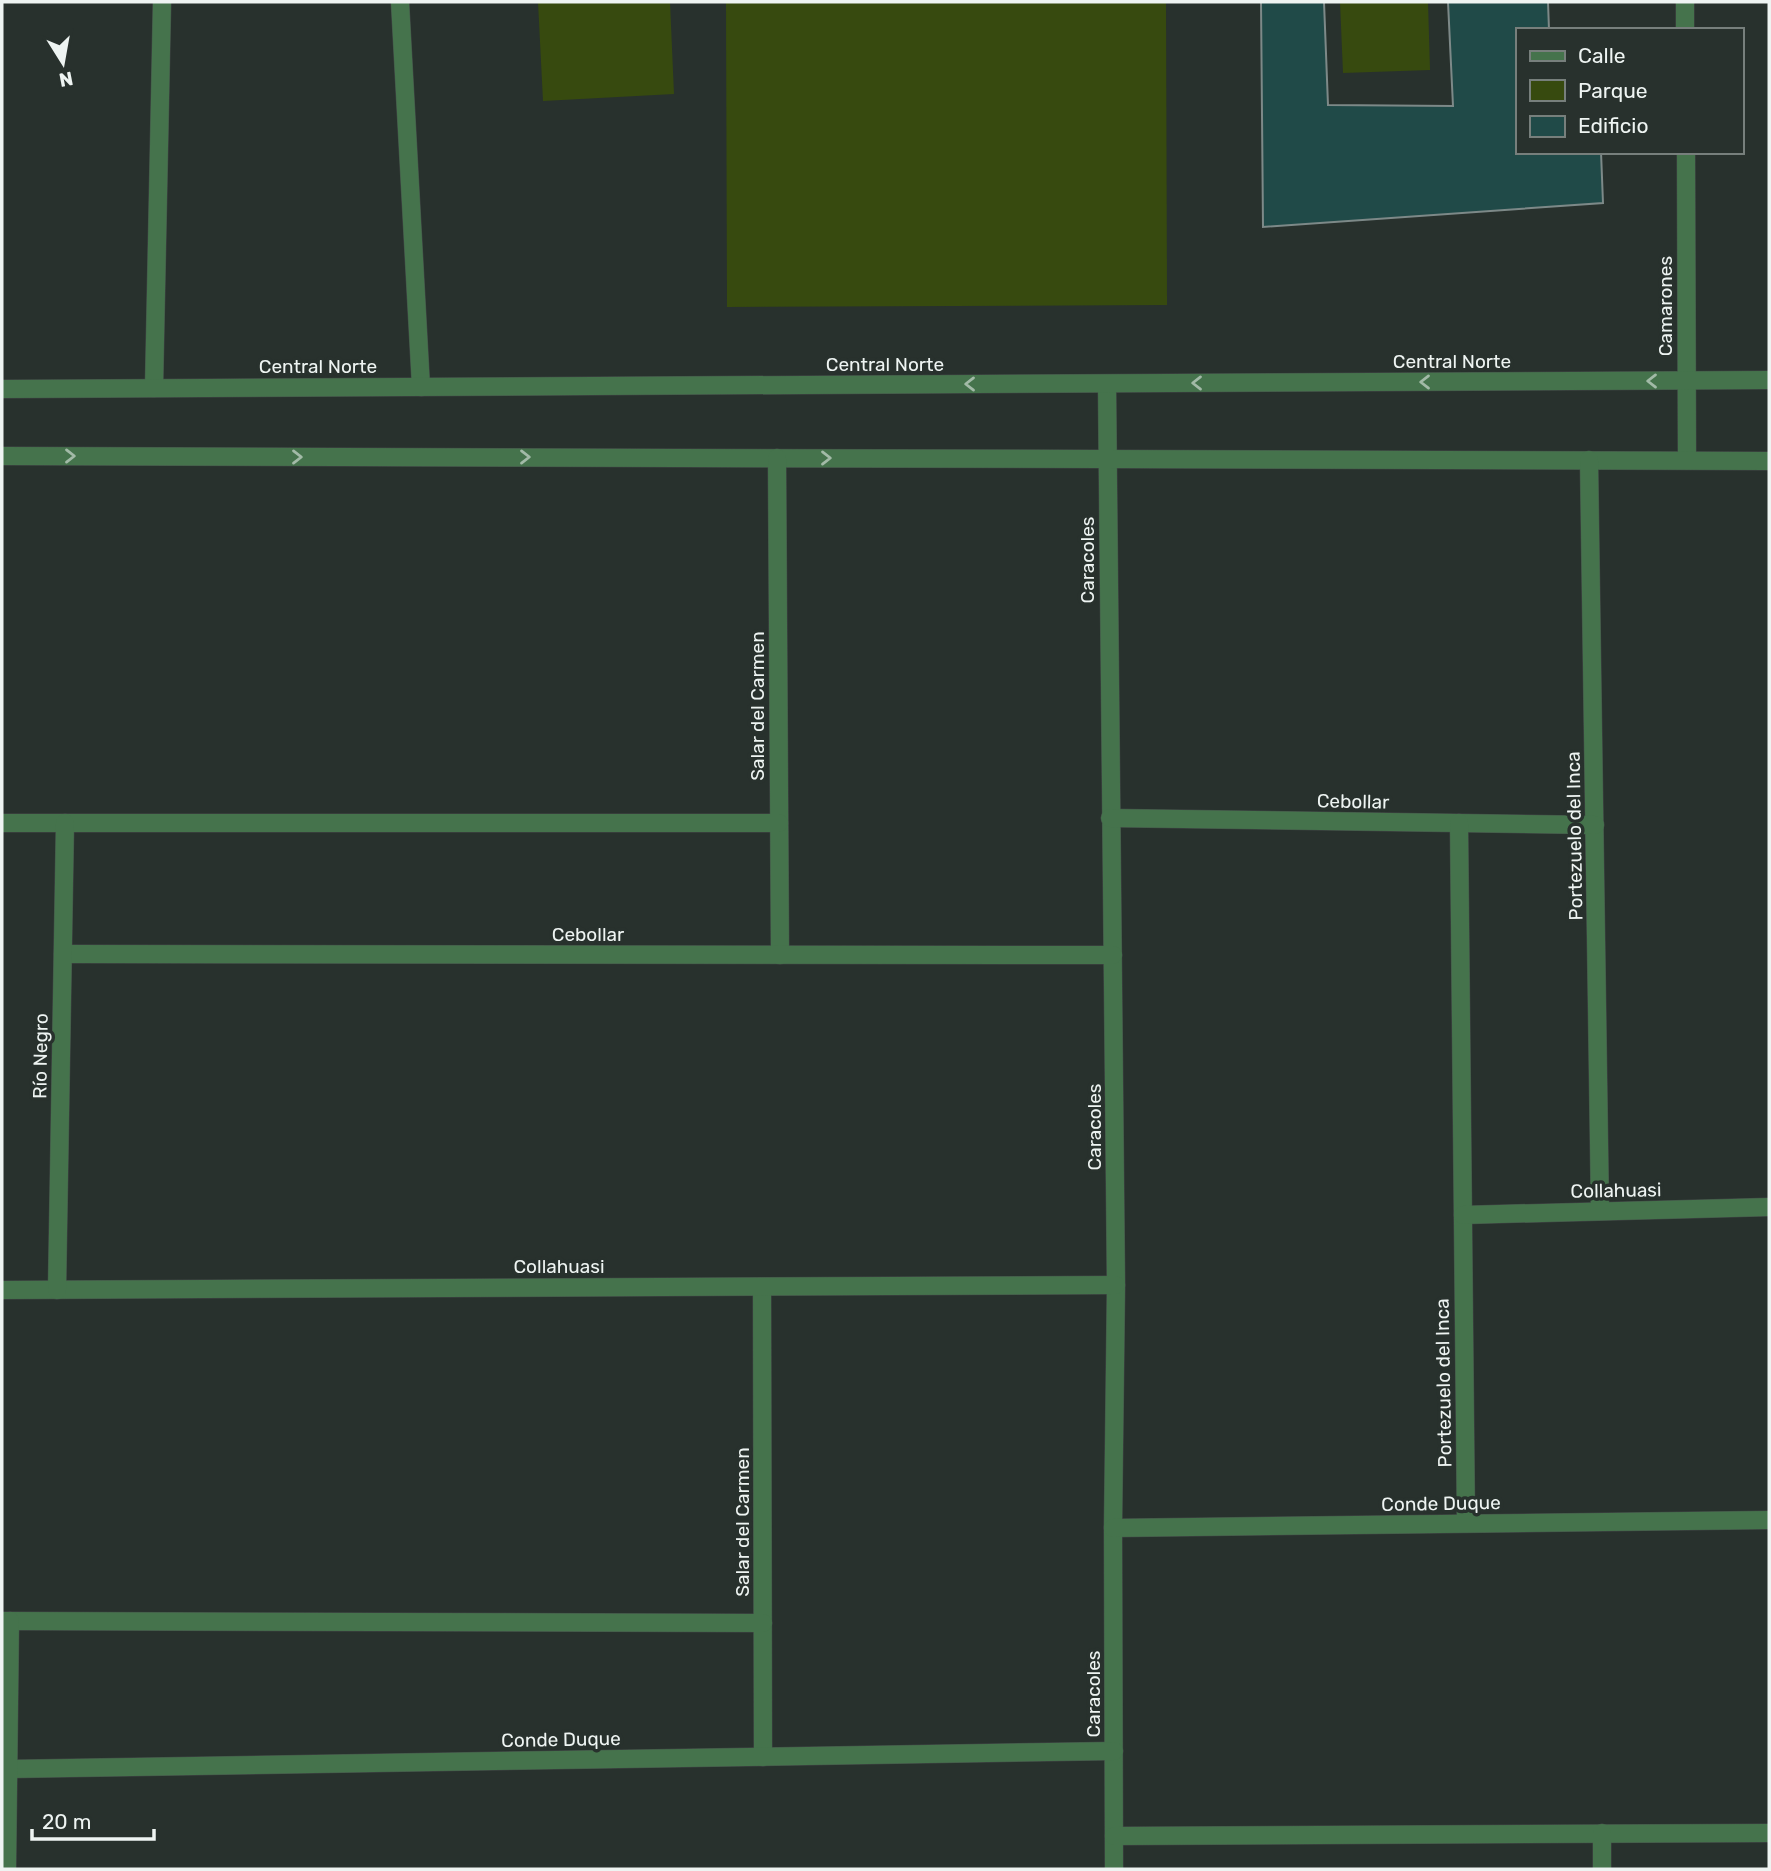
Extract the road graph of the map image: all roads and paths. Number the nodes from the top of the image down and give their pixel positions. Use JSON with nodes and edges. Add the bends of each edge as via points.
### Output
{"nodes":[{"id":1,"x":162,"y":2,"type":"edge"},
{"id":2,"x":400,"y":2,"type":"edge"},
{"id":3,"x":1685,"y":2,"type":"edge"},
{"id":4,"x":1685,"y":28,"type":"edge"},
{"id":5,"x":1686,"y":154,"type":"edge"},
{"id":6,"x":1686,"y":380,"type":"junction"},
{"id":7,"x":1769,"y":380,"type":"edge"},
{"id":8,"x":1107,"y":384,"type":"junction"},
{"id":9,"x":421,"y":387,"type":"junction"},
{"id":10,"x":154,"y":388,"type":"junction"},
{"id":11,"x":2,"y":389,"type":"edge"},
{"id":12,"x":2,"y":456,"type":"edge"},
{"id":13,"x":777,"y":458,"type":"junction"},
{"id":14,"x":1107,"y":459,"type":"junction"},
{"id":15,"x":1589,"y":460,"type":"junction"},
{"id":16,"x":1687,"y":460,"type":"junction"},
{"id":17,"x":1769,"y":461,"type":"edge"},
{"id":18,"x":1110,"y":818,"type":"junction"},
{"id":19,"x":2,"y":822,"type":"edge"},
{"id":20,"x":65,"y":822,"type":"junction"},
{"id":21,"x":779,"y":823,"type":"junction"},
{"id":22,"x":1459,"y":823,"type":"junction"},
{"id":23,"x":1595,"y":825,"type":"junction"},
{"id":24,"x":63,"y":954,"type":"junction"},
{"id":25,"x":780,"y":955,"type":"junction"},
{"id":26,"x":1113,"y":955,"type":"junction"},
{"id":27,"x":1769,"y":1207,"type":"edge"},
{"id":28,"x":1600,"y":1211,"type":"junction"},
{"id":29,"x":1463,"y":1215,"type":"junction"},
{"id":30,"x":1116,"y":1285,"type":"junction"},
{"id":31,"x":762,"y":1287,"type":"junction"},
{"id":32,"x":2,"y":1290,"type":"edge"},
{"id":33,"x":57,"y":1290,"type":"junction"},
{"id":34,"x":1769,"y":1520,"type":"edge"},
{"id":35,"x":1466,"y":1523,"type":"junction"},
{"id":36,"x":1113,"y":1528,"type":"junction"},
{"id":37,"x":6,"y":1621,"type":"edge"},
{"id":38,"x":763,"y":1623,"type":"junction"},
{"id":39,"x":1114,"y":1751,"type":"junction"},
{"id":40,"x":763,"y":1757,"type":"junction"},
{"id":41,"x":8,"y":1769,"type":"junction"},
{"id":42,"x":1602,"y":1833,"type":"junction"},
{"id":43,"x":1769,"y":1833,"type":"edge"},
{"id":44,"x":1114,"y":1836,"type":"junction"},
{"id":45,"x":6,"y":1869,"type":"edge"},
{"id":46,"x":1114,"y":1869,"type":"edge"},
{"id":47,"x":1602,"y":1869,"type":"edge"}],
"edges":[{"from":1,"to":10,"type":"street"},
{"from":2,"to":9,"type":"street"},
{"from":3,"to":4,"type":"street"},
{"from":5,"to":6,"type":"street","name":"Camarones"},
{"from":6,"to":7,"type":"street","name":"Central Norte"},
{"from":6,"to":8,"type":"street","name":"Central Norte","one_way":true},
{"from":6,"to":16,"type":"street","name":"Camarones"},
{"from":8,"to":9,"type":"street","name":"Central Norte","one_way":true},
{"from":8,"to":14,"type":"street","name":"Caracoles"},
{"from":9,"to":10,"type":"street","name":"Central Norte"},
{"from":10,"to":11,"type":"street","name":"Central Norte"},
{"from":12,"to":13,"type":"street","one_way":true},
{"from":13,"to":14,"type":"street","one_way":true},
{"from":13,"to":21,"type":"street","name":"Salar del Carmen"},
{"from":14,"to":15,"type":"street"},
{"from":14,"to":18,"type":"street","name":"Caracoles"},
{"from":15,"to":16,"type":"street"},
{"from":15,"to":23,"type":"street","name":"Portezuelo del Inca"},
{"from":16,"to":17,"type":"street"},
{"from":18,"to":22,"type":"street","name":"Cebollar"},
{"from":18,"to":26,"type":"street","name":"Caracoles"},
{"from":19,"to":20,"type":"street"},
{"from":20,"to":21,"type":"street"},
{"from":20,"to":24,"type":"street","name":"Río Negro"},
{"from":21,"to":25,"type":"street","name":"Salar del Carmen"},
{"from":22,"to":23,"type":"street","name":"Cebollar"},
{"from":22,"to":29,"type":"street","name":"Portezuelo del Inca"},
{"from":23,"to":28,"type":"street","name":"Portezuelo del Inca"},
{"from":24,"to":25,"type":"street","name":"Cebollar"},
{"from":24,"to":33,"type":"street","name":"Río Negro"},
{"from":25,"to":26,"type":"street","name":"Cebollar"},
{"from":26,"to":30,"type":"street","name":"Caracoles"},
{"from":27,"to":28,"type":"street","name":"Collahuasi"},
{"from":28,"to":29,"type":"street","name":"Collahuasi"},
{"from":29,"to":35,"type":"street","name":"Portezuelo del Inca"},
{"from":30,"to":31,"type":"street","name":"Collahuasi"},
{"from":30,"to":36,"type":"street","name":"Caracoles"},
{"from":31,"to":33,"type":"street","name":"Collahuasi"},
{"from":31,"to":38,"type":"street","name":"Salar del Carmen"},
{"from":32,"to":33,"type":"street","name":"Collahuasi"},
{"from":34,"to":35,"type":"street","name":"Conde Duque"},
{"from":35,"to":36,"type":"street","name":"Conde Duque"},
{"from":36,"to":39,"type":"street","name":"Caracoles"},
{"from":37,"to":38,"type":"street"},
{"from":37,"to":41,"type":"street"},
{"from":38,"to":40,"type":"street","name":"Salar del Carmen"},
{"from":39,"to":40,"type":"street","name":"Conde Duque"},
{"from":39,"to":44,"type":"street","name":"Caracoles"},
{"from":40,"to":41,"type":"street","name":"Conde Duque"},
{"from":41,"to":45,"type":"street"},
{"from":42,"to":43,"type":"street"},
{"from":42,"to":44,"type":"street"},
{"from":42,"to":47,"type":"street"},
{"from":44,"to":46,"type":"street","name":"Caracoles"}]}
